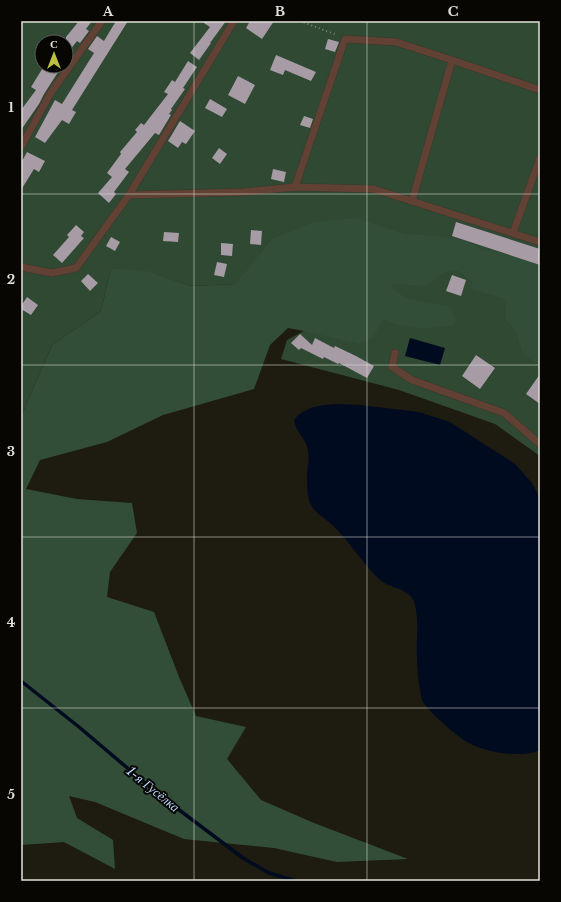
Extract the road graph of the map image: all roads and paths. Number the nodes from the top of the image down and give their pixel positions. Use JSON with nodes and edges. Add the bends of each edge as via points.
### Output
{"nodes":[{"id":1,"x":102,"y":21,"type":"edge"},
{"id":2,"x":300,"y":21,"type":"edge"},
{"id":3,"x":233,"y":22,"type":"edge"},
{"id":4,"x":345,"y":39,"type":"junction"},
{"id":5,"x":452,"y":60,"type":"junction"},
{"id":6,"x":540,"y":90,"type":"edge"},
{"id":7,"x":21,"y":147,"type":"edge"},
{"id":8,"x":540,"y":158,"type":"edge"},
{"id":9,"x":295,"y":187,"type":"junction"},
{"id":10,"x":129,"y":196,"type":"junction"},
{"id":11,"x":412,"y":201,"type":"junction"},
{"id":12,"x":513,"y":233,"type":"junction"},
{"id":13,"x":540,"y":242,"type":"edge"},
{"id":14,"x":21,"y":267,"type":"edge"},
{"id":15,"x":394,"y":353,"type":"dead end"},
{"id":16,"x":540,"y":444,"type":"edge"}],
"edges":[{"from":1,"to":7,"type":"lane","via":[[50,94]]},
{"from":2,"to":4,"type":"path"},
{"from":3,"to":10,"type":"lane"},
{"from":4,"to":5,"type":"lane","via":[[396,42]]},
{"from":4,"to":9,"type":"lane"},
{"from":5,"to":6,"type":"lane"},
{"from":5,"to":11,"type":"lane"},
{"from":8,"to":12,"type":"lane"},
{"from":9,"to":10,"type":"lane","via":[[243,192]]},
{"from":9,"to":11,"type":"lane","via":[[374,189]]},
{"from":10,"to":14,"type":"lane","via":[[76,268],[52,273]]},
{"from":11,"to":12,"type":"lane"},
{"from":12,"to":13,"type":"lane"},
{"from":15,"to":16,"type":"lane","via":[[392,366],[412,380],[504,413]]}]}
